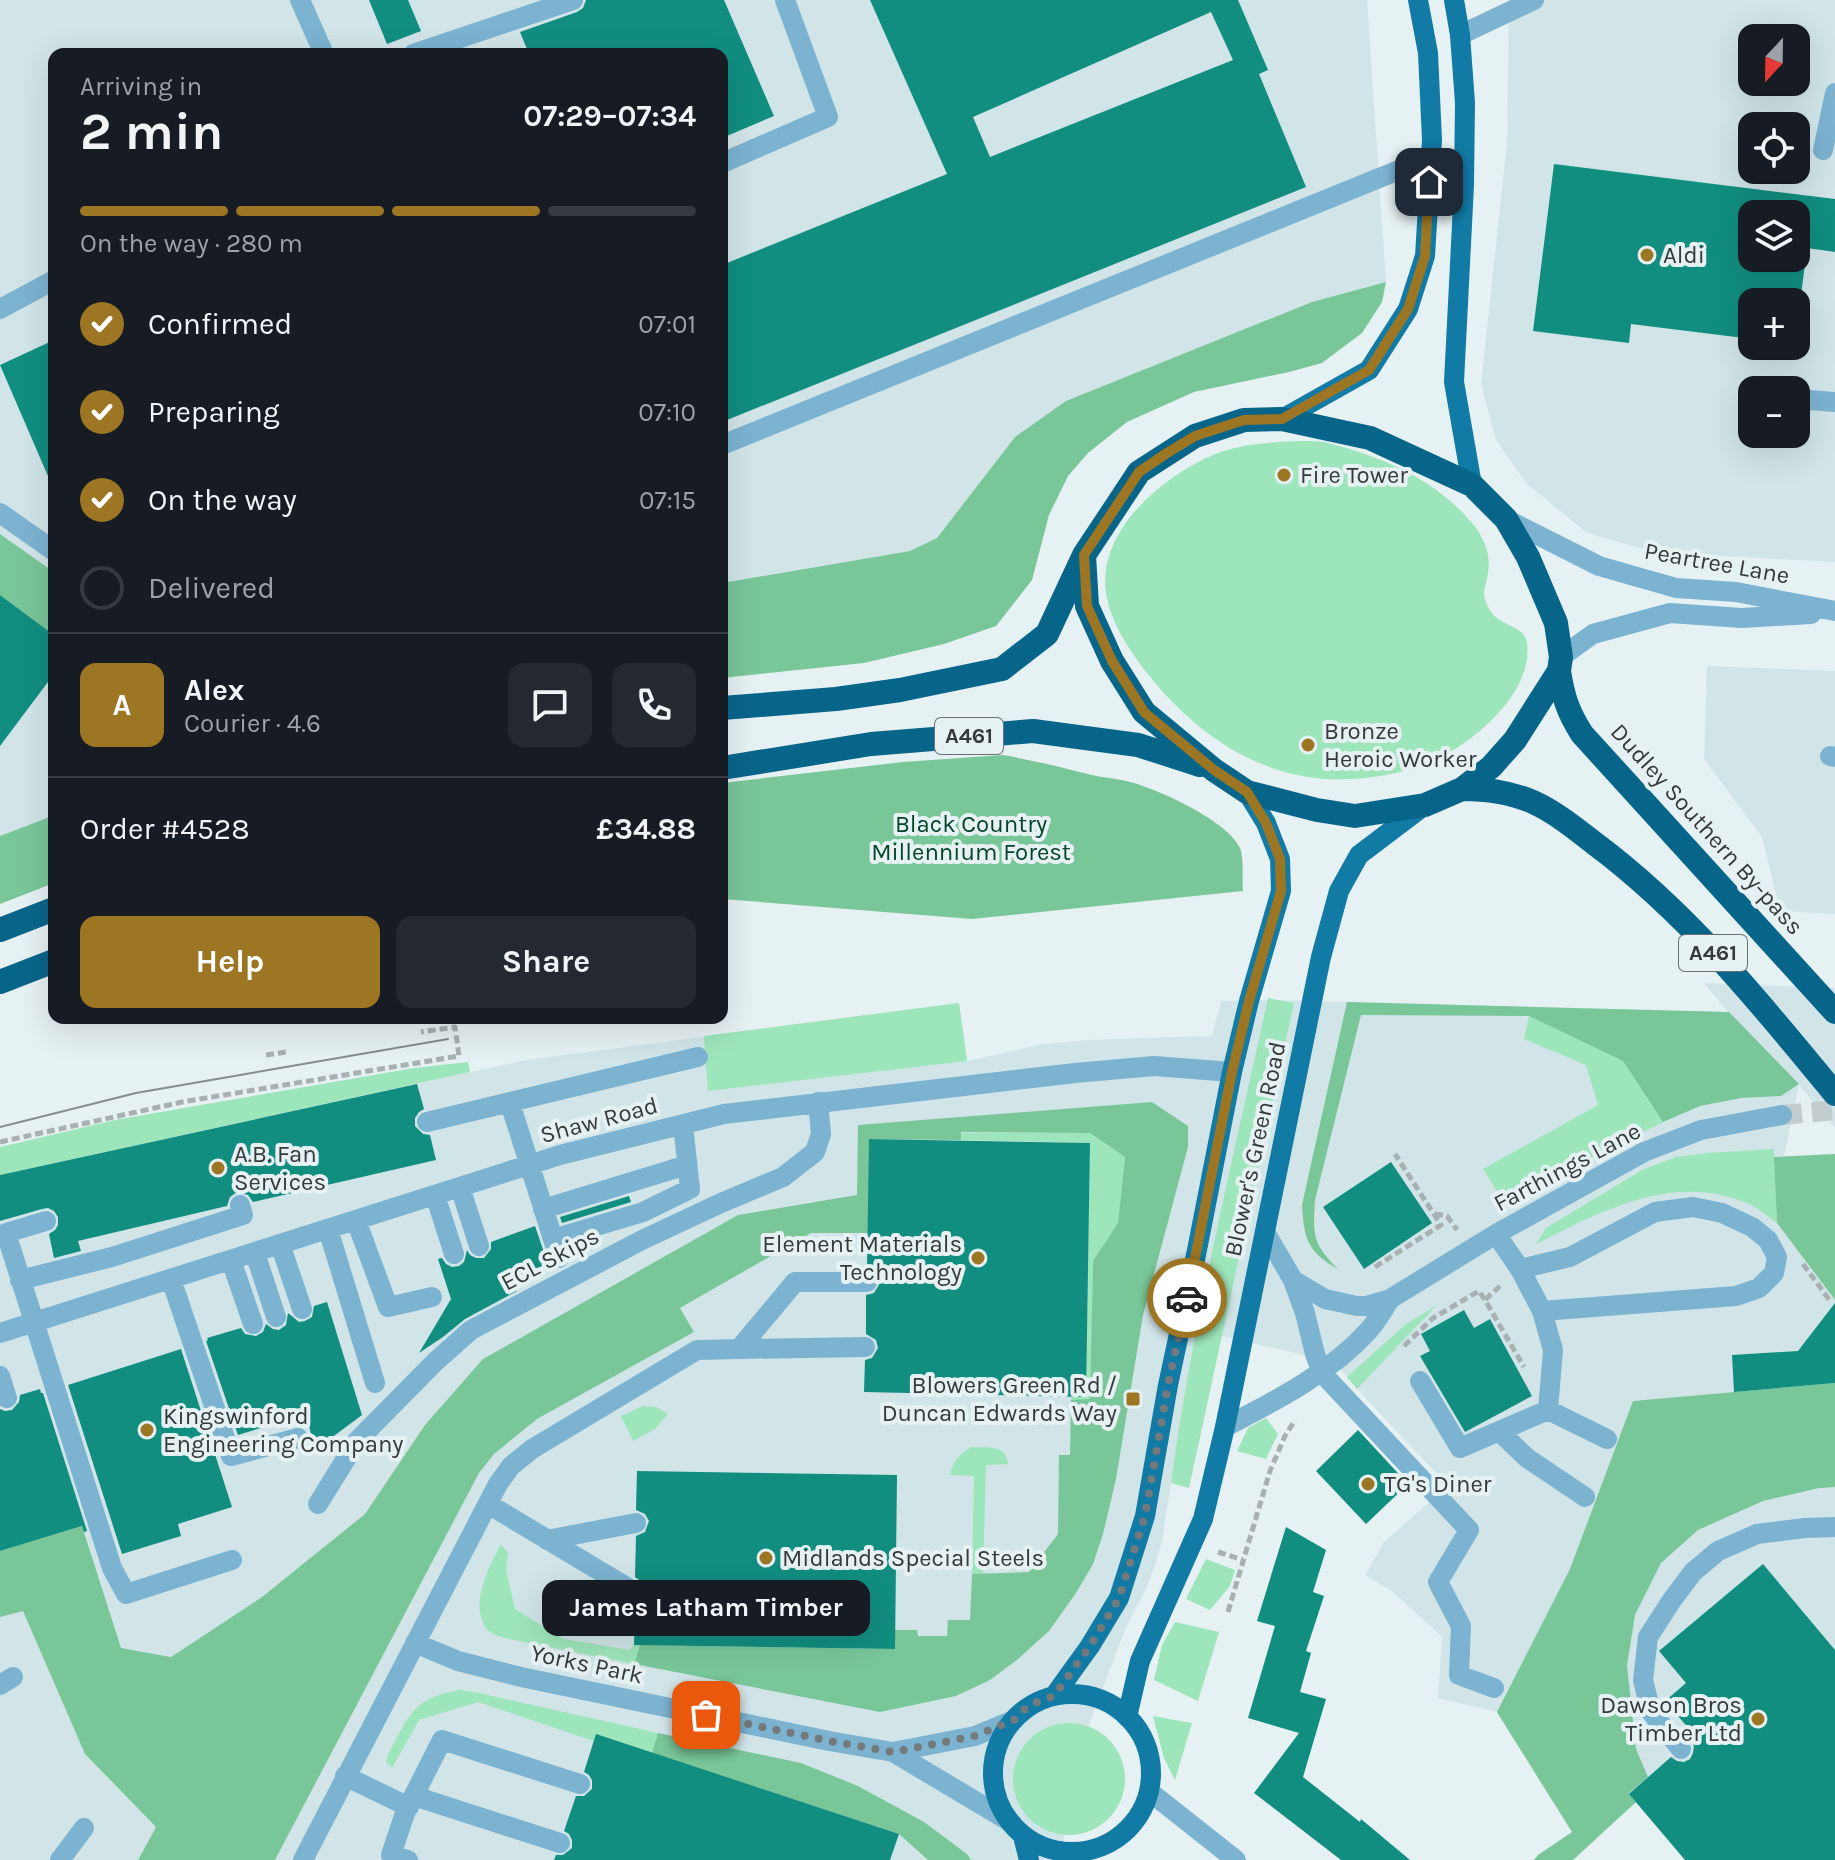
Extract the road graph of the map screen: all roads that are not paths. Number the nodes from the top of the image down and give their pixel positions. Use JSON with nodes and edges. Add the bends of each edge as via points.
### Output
{"nodes":[{"id":1,"x":300,"y":0,"type":"edge"},
{"id":2,"x":573,"y":0,"type":"edge"},
{"id":3,"x":785,"y":0,"type":"edge"},
{"id":4,"x":1418,"y":0,"type":"edge"},
{"id":5,"x":1454,"y":0,"type":"edge"},
{"id":6,"x":1534,"y":0,"type":"edge"},
{"id":7,"x":1460,"y":35,"type":"junction"},
{"id":8,"x":321,"y":48,"type":"edge"},
{"id":9,"x":431,"y":48,"type":"edge"},
{"id":10,"x":1835,"y":93,"type":"edge"},
{"id":11,"x":1823,"y":150,"type":"dead end"},
{"id":12,"x":1431,"y":157,"type":"junction"},
{"id":13,"x":728,"y":160,"type":"edge"},
{"id":14,"x":48,"y":283,"type":"edge"},
{"id":15,"x":0,"y":309,"type":"edge"},
{"id":16,"x":1810,"y":400,"type":"edge"},
{"id":17,"x":1835,"y":402,"type":"edge"},
{"id":18,"x":1282,"y":419,"type":"junction"},
{"id":19,"x":728,"y":443,"type":"edge"},
{"id":20,"x":1472,"y":485,"type":"junction"},
{"id":21,"x":0,"y":513,"type":"edge"},
{"id":22,"x":1506,"y":519,"type":"junction"},
{"id":23,"x":48,"y":547,"type":"edge"},
{"id":24,"x":1084,"y":555,"type":"junction"},
{"id":25,"x":1835,"y":612,"type":"edge"},
{"id":26,"x":1560,"y":664,"type":"junction"},
{"id":27,"x":728,"y":708,"type":"edge"},
{"id":28,"x":728,"y":767,"type":"edge"},
{"id":29,"x":1214,"y":770,"type":"junction"},
{"id":30,"x":1462,"y":789,"type":"junction"},
{"id":31,"x":1247,"y":792,"type":"junction"},
{"id":32,"x":1425,"y":805,"type":"junction"},
{"id":33,"x":48,"y":911,"type":"edge"},
{"id":34,"x":0,"y":930,"type":"edge"},
{"id":35,"x":48,"y":963,"type":"edge"},
{"id":36,"x":0,"y":982,"type":"edge"},
{"id":37,"x":1835,"y":1012,"type":"edge"},
{"id":38,"x":698,"y":1057,"type":"dead end"},
{"id":39,"x":1232,"y":1072,"type":"junction"},
{"id":40,"x":1835,"y":1094,"type":"edge"},
{"id":41,"x":818,"y":1102,"type":"junction"},
{"id":42,"x":510,"y":1103,"type":"junction"},
{"id":43,"x":1782,"y":1115,"type":"tunnel mouth"},
{"id":44,"x":427,"y":1122,"type":"dead end"},
{"id":45,"x":683,"y":1125,"type":"junction"},
{"id":46,"x":529,"y":1165,"type":"junction"},
{"id":47,"x":687,"y":1165,"type":"junction"},
{"id":48,"x":460,"y":1187,"type":"junction"},
{"id":49,"x":435,"y":1195,"type":"junction"},
{"id":50,"x":240,"y":1205,"type":"dead end"},
{"id":51,"x":543,"y":1209,"type":"junction"},
{"id":52,"x":356,"y":1220,"type":"junction"},
{"id":53,"x":46,"y":1221,"type":"dead end"},
{"id":54,"x":328,"y":1229,"type":"junction"},
{"id":55,"x":1265,"y":1232,"type":"junction"},
{"id":56,"x":1496,"y":1234,"type":"junction"},
{"id":57,"x":280,"y":1244,"type":"junction"},
{"id":58,"x":479,"y":1246,"type":"dead end"},
{"id":59,"x":255,"y":1253,"type":"junction"},
{"id":60,"x":454,"y":1254,"type":"dead end"},
{"id":61,"x":231,"y":1260,"type":"junction"},
{"id":62,"x":1520,"y":1269,"type":"junction"},
{"id":63,"x":171,"y":1279,"type":"junction"},
{"id":64,"x":20,"y":1280,"type":"junction"},
{"id":65,"x":1293,"y":1280,"type":"junction"},
{"id":66,"x":867,"y":1282,"type":"dead end"},
{"id":67,"x":432,"y":1297,"type":"dead end"},
{"id":68,"x":1390,"y":1299,"type":"junction"},
{"id":69,"x":302,"y":1309,"type":"dead end"},
{"id":70,"x":1542,"y":1311,"type":"junction"},
{"id":71,"x":276,"y":1317,"type":"dead end"},
{"id":72,"x":33,"y":1323,"type":"junction"},
{"id":73,"x":253,"y":1324,"type":"dead end"},
{"id":74,"x":0,"y":1333,"type":"edge"},
{"id":75,"x":865,"y":1347,"type":"dead end"},
{"id":76,"x":739,"y":1349,"type":"junction"},
{"id":77,"x":1322,"y":1373,"type":"junction"},
{"id":78,"x":0,"y":1376,"type":"edge"},
{"id":79,"x":1420,"y":1381,"type":"dead end"},
{"id":80,"x":375,"y":1383,"type":"dead end"},
{"id":81,"x":7,"y":1398,"type":"dead end"},
{"id":82,"x":1548,"y":1410,"type":"junction"},
{"id":83,"x":1225,"y":1427,"type":"junction"},
{"id":84,"x":1499,"y":1431,"type":"junction"},
{"id":85,"x":298,"y":1438,"type":"dead end"},
{"id":86,"x":1607,"y":1439,"type":"dead end"},
{"id":87,"x":1585,"y":1497,"type":"dead end"},
{"id":88,"x":318,"y":1504,"type":"dead end"},
{"id":89,"x":488,"y":1504,"type":"junction"},
{"id":90,"x":636,"y":1523,"type":"dead end"},
{"id":91,"x":1835,"y":1527,"type":"edge"},
{"id":92,"x":547,"y":1540,"type":"junction"},
{"id":93,"x":232,"y":1560,"type":"dead end"},
{"id":94,"x":635,"y":1592,"type":"dead end"},
{"id":95,"x":415,"y":1643,"type":"junction"},
{"id":96,"x":1494,"y":1688,"type":"dead end"},
{"id":97,"x":1054,"y":1696,"type":"junction"},
{"id":98,"x":1127,"y":1717,"type":"junction"},
{"id":99,"x":1014,"y":1720,"type":"junction"},
{"id":100,"x":1681,"y":1749,"type":"dead end"},
{"id":101,"x":893,"y":1752,"type":"junction"},
{"id":102,"x":345,"y":1776,"type":"junction"},
{"id":103,"x":580,"y":1784,"type":"dead end"},
{"id":104,"x":1150,"y":1792,"type":"junction"},
{"id":105,"x":411,"y":1801,"type":"junction"},
{"id":106,"x":84,"y":1828,"type":"dead end"},
{"id":107,"x":1018,"y":1830,"type":"junction"},
{"id":108,"x":560,"y":1843,"type":"dead end"},
{"id":109,"x":1110,"y":1851,"type":"edge"},
{"id":110,"x":60,"y":1860,"type":"edge"},
{"id":111,"x":303,"y":1860,"type":"edge"},
{"id":112,"x":408,"y":1860,"type":"edge"},
{"id":113,"x":1029,"y":1860,"type":"edge"},
{"id":114,"x":1236,"y":1860,"type":"edge"}],
"edges":[{"from":1,"to":8,"type":"street"},
{"from":2,"to":9,"type":"street"},
{"from":3,"to":13,"type":"street","via":[[828,117]]},
{"from":4,"to":12,"type":"main road","via":[[1428,53]]},
{"from":5,"to":7,"type":"main road"},
{"from":6,"to":7,"type":"street"},
{"from":7,"to":20,"type":"main road","via":[[1464,185],[1454,382]]},
{"from":10,"to":11,"type":"street"},
{"from":12,"to":18,"type":"main road","via":[[1425,256],[1408,309],[1369,370]]},
{"from":12,"to":19,"type":"street"},
{"from":14,"to":15,"type":"street"},
{"from":16,"to":17,"type":"street"},
{"from":18,"to":20,"type":"highway","number":"A461","via":[[1370,438]]},
{"from":18,"to":24,"type":"highway","number":"A461","via":[[1244,420],[1195,436],[1139,472]]},
{"from":20,"to":22,"type":"highway","number":"A461"},
{"from":21,"to":23,"type":"street"},
{"from":22,"to":25,"type":"street","name":"Peartree Lane","via":[[1599,566],[1676,588],[1736,592]]},
{"from":22,"to":26,"type":"highway","number":"A461","via":[[1556,623]]},
{"from":24,"to":27,"type":"highway","number":"A461","via":[[1047,634],[1002,669],[887,692]]},
{"from":24,"to":29,"type":"highway","number":"A461","via":[[1087,606],[1112,661],[1144,712]]},
{"from":25,"to":26,"type":"street","name":"Peartree Lane","via":[[1741,618],[1670,613],[1593,634]]},
{"from":26,"to":30,"type":"highway","number":"A461","via":[[1515,740]]},
{"from":26,"to":37,"type":"highway","name":"Dudley Southern By-pass","number":"A461","via":[[1562,692],[1582,734]]},
{"from":28,"to":29,"type":"highway","number":"A461","via":[[871,744],[1033,731],[1138,745]]},
{"from":29,"to":31,"type":"highway","number":"A461"},
{"from":30,"to":32,"type":"highway","number":"A461"},
{"from":30,"to":40,"type":"highway","number":"A461","via":[[1508,793],[1536,803],[1627,867],[1718,958]]},
{"from":31,"to":32,"type":"highway","number":"A461","via":[[1355,816]]},
{"from":31,"to":39,"type":"main road","name":"Blower's Green Road","via":[[1280,859],[1281,891]]},
{"from":32,"to":55,"type":"main road","name":"Blower's Green Road","via":[[1359,855],[1339,891]]},
{"from":33,"to":34,"type":"highway"},
{"from":35,"to":36,"type":"highway"},
{"from":38,"to":42,"type":"street"},
{"from":39,"to":41,"type":"street","name":"Shaw Road","via":[[1154,1066]]},
{"from":39,"to":97,"type":"main road","name":"Blower's Green Road","via":[[1145,1516],[1119,1598]]},
{"from":41,"to":45,"type":"street","name":"Shaw Road"},
{"from":41,"to":88,"type":"street","name":"ECL Skips","via":[[821,1134],[815,1152],[783,1177],[642,1240],[471,1330],[357,1441]]},
{"from":42,"to":44,"type":"street"},
{"from":42,"to":46,"type":"street"},
{"from":43,"to":56,"type":"street","name":"Farthings Lane","via":[[1701,1130],[1644,1152]]},
{"from":45,"to":46,"type":"street","name":"Shaw Road"},
{"from":45,"to":47,"type":"street"},
{"from":46,"to":48,"type":"street","name":"Shaw Road"},
{"from":46,"to":51,"type":"street"},
{"from":47,"to":51,"type":"street"},
{"from":47,"to":51,"type":"street","via":[[690,1189],[556,1248]]},
{"from":48,"to":49,"type":"street","name":"Shaw Road"},
{"from":48,"to":58,"type":"street"},
{"from":49,"to":52,"type":"street","name":"Shaw Road"},
{"from":49,"to":60,"type":"street"},
{"from":50,"to":64,"type":"street","via":[[243,1215]]},
{"from":52,"to":54,"type":"street","name":"Shaw Road"},
{"from":52,"to":67,"type":"street","via":[[388,1307]]},
{"from":53,"to":64,"type":"street","via":[[6,1233]]},
{"from":54,"to":57,"type":"street","name":"Shaw Road"},
{"from":54,"to":80,"type":"street"},
{"from":55,"to":65,"type":"street"},
{"from":55,"to":83,"type":"main road","name":"Blower's Green Road"},
{"from":56,"to":62,"type":"street"},
{"from":56,"to":68,"type":"street","name":"Farthings Lane"},
{"from":57,"to":59,"type":"street","name":"Shaw Road"},
{"from":57,"to":69,"type":"street"},
{"from":59,"to":61,"type":"street","name":"Shaw Road"},
{"from":59,"to":71,"type":"street"},
{"from":61,"to":63,"type":"street","name":"Shaw Road"},
{"from":61,"to":73,"type":"street"},
{"from":62,"to":70,"type":"street"},
{"from":62,"to":70,"type":"street","via":[[1570,1257],[1655,1212],[1693,1207],[1752,1227],[1777,1257],[1774,1273],[1759,1288],[1736,1296]]},
{"from":63,"to":72,"type":"street","name":"Shaw Road"},
{"from":63,"to":85,"type":"street","via":[[231,1456]]},
{"from":64,"to":72,"type":"street"},
{"from":65,"to":68,"type":"street","via":[[1325,1299],[1357,1306]]},
{"from":65,"to":77,"type":"street"},
{"from":66,"to":76,"type":"street","via":[[795,1282]]},
{"from":68,"to":77,"type":"street","via":[[1370,1329]]},
{"from":70,"to":82,"type":"street","via":[[1553,1350]]},
{"from":72,"to":74,"type":"street","name":"Shaw Road"},
{"from":72,"to":93,"type":"street","via":[[112,1568],[126,1594]]},
{"from":75,"to":76,"type":"street"},
{"from":76,"to":89,"type":"street","via":[[697,1350],[532,1449],[511,1466]]},
{"from":77,"to":83,"type":"street"},
{"from":77,"to":96,"type":"street","via":[[1469,1530],[1438,1582],[1461,1626],[1459,1675]]},
{"from":78,"to":81,"type":"street"},
{"from":79,"to":84,"type":"street","via":[[1460,1448]]},
{"from":82,"to":84,"type":"street"},
{"from":82,"to":86,"type":"street"},
{"from":83,"to":98,"type":"main road","name":"Blower's Green Road","via":[[1203,1519],[1140,1661]]},
{"from":84,"to":87,"type":"street","via":[[1527,1458]]},
{"from":89,"to":92,"type":"street"},
{"from":89,"to":95,"type":"street"},
{"from":90,"to":92,"type":"street"},
{"from":91,"to":100,"type":"street","via":[[1757,1534],[1718,1551],[1672,1600],[1648,1637],[1643,1680],[1651,1712]]},
{"from":92,"to":94,"type":"street"},
{"from":95,"to":101,"type":"street","name":"Yorks Park","via":[[458,1661],[521,1677]]},
{"from":95,"to":102,"type":"street"},
{"from":97,"to":98,"type":"main road","name":"Blower's Green Road","via":[[1089,1695]]},
{"from":97,"to":99,"type":"main road","name":"Blower's Green Road"},
{"from":98,"to":104,"type":"main road","name":"Blower's Green Road","via":[[1147,1747]]},
{"from":99,"to":101,"type":"street","name":"Yorks Park","via":[[975,1736]]},
{"from":99,"to":107,"type":"main road","name":"Blower's Green Road","via":[[993,1763],[994,1790]]},
{"from":101,"to":107,"type":"street","name":"Yorks Park"},
{"from":102,"to":105,"type":"street"},
{"from":102,"to":111,"type":"street"},
{"from":103,"to":105,"type":"street","via":[[442,1740]]},
{"from":104,"to":109,"type":"main road","via":[[1136,1821]]},
{"from":104,"to":114,"type":"street"},
{"from":105,"to":108,"type":"street"},
{"from":105,"to":112,"type":"street","via":[[391,1855]]},
{"from":106,"to":110,"type":"street"},
{"from":107,"to":109,"type":"main road","via":[[1061,1852]]},
{"from":107,"to":113,"type":"main road","name":"Blower's Green Road"}]}
